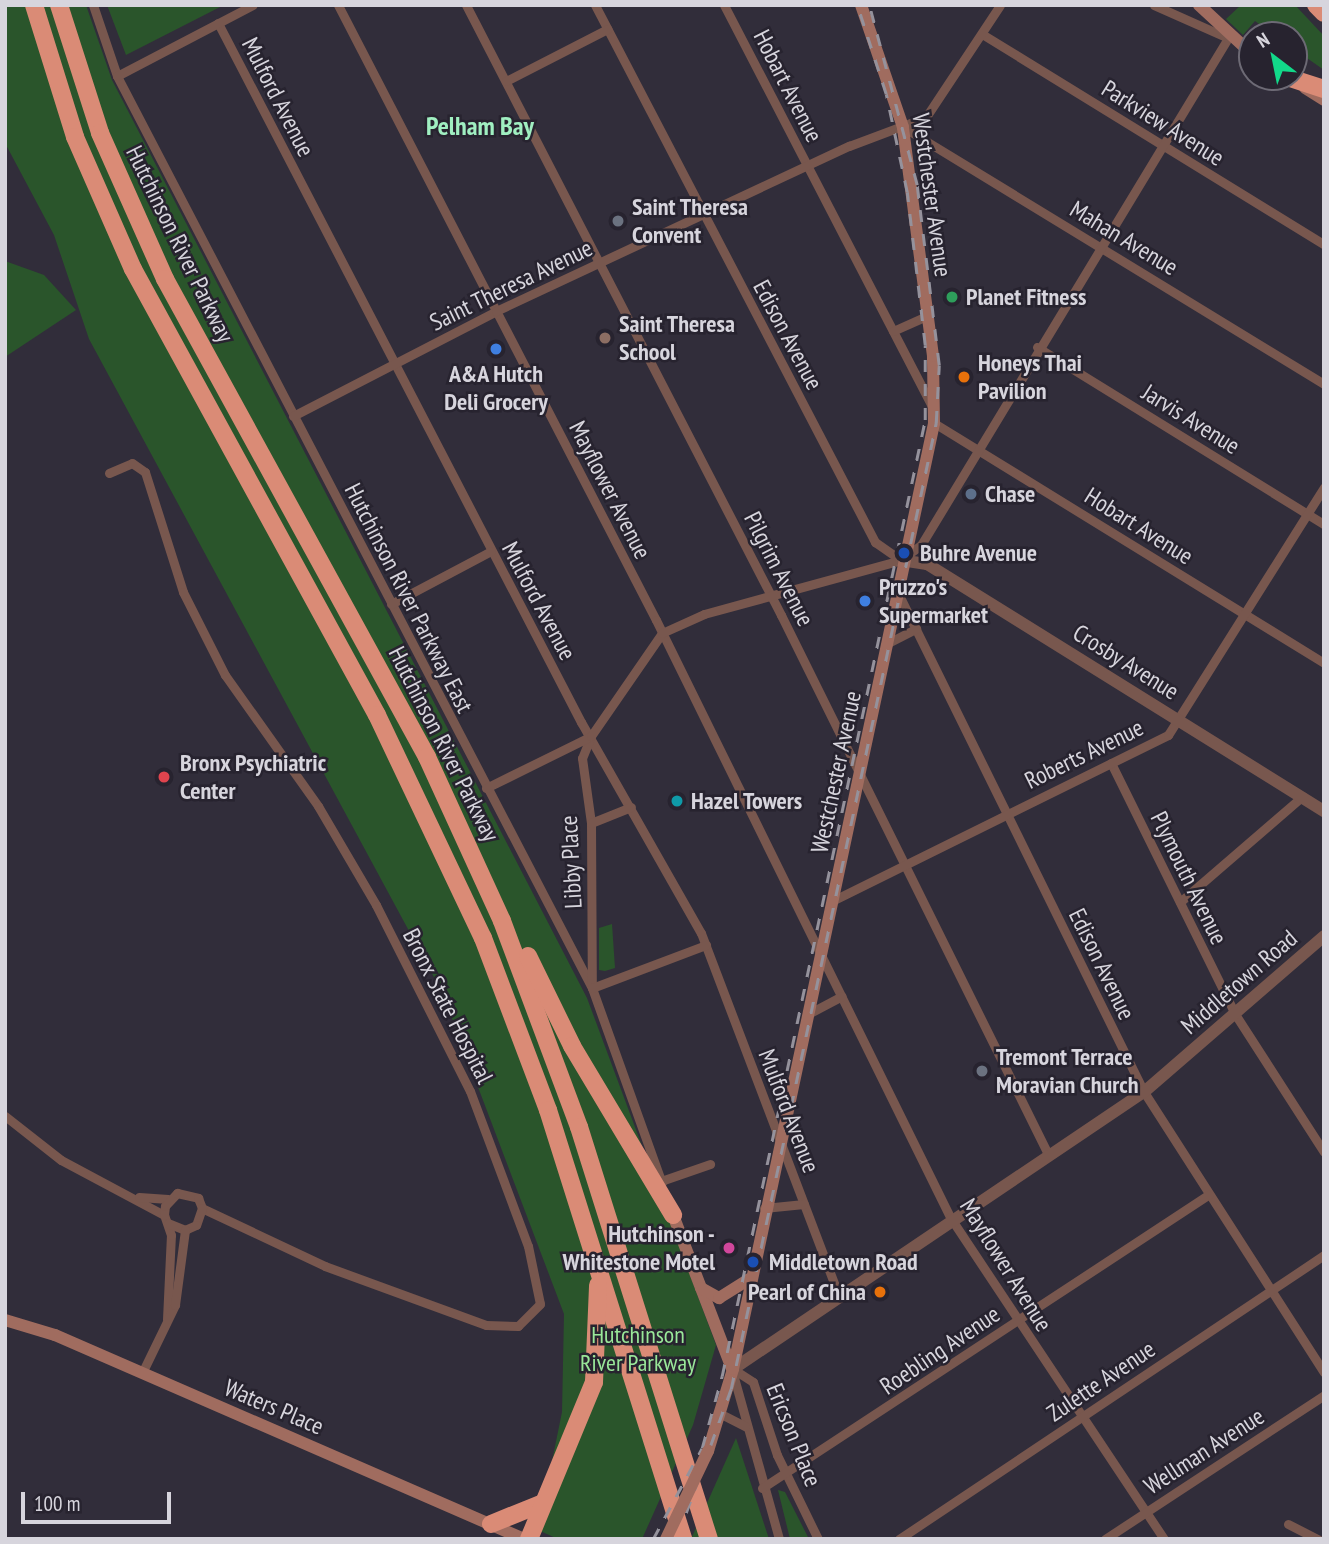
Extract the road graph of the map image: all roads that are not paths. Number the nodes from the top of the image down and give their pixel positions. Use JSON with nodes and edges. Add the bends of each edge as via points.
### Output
{"nodes":[{"id":1,"x":34,"y":5,"type":"edge"},
{"id":2,"x":60,"y":5,"type":"edge"},
{"id":3,"x":67,"y":5,"type":"edge"},
{"id":4,"x":93,"y":5,"type":"edge"},
{"id":5,"x":253,"y":5,"type":"edge"},
{"id":6,"x":338,"y":5,"type":"edge"},
{"id":7,"x":466,"y":5,"type":"edge"},
{"id":8,"x":595,"y":5,"type":"edge"},
{"id":9,"x":724,"y":5,"type":"edge"},
{"id":10,"x":861,"y":5,"type":"edge"},
{"id":11,"x":1000,"y":5,"type":"edge"},
{"id":12,"x":1154,"y":5,"type":"edge"},
{"id":13,"x":1199,"y":5,"type":"edge"},
{"id":14,"x":1316,"y":5,"type":"edge"},
{"id":15,"x":1324,"y":13,"type":"edge"},
{"id":16,"x":218,"y":23,"type":"junction"},
{"id":17,"x":607,"y":29,"type":"junction"},
{"id":18,"x":982,"y":34,"type":"junction"},
{"id":19,"x":1228,"y":38,"type":"junction"},
{"id":20,"x":71,"y":45,"type":"junction"},
{"id":21,"x":1238,"y":45,"type":"edge"},
{"id":22,"x":117,"y":76,"type":"junction"},
{"id":23,"x":506,"y":81,"type":"junction"},
{"id":24,"x":1308,"y":90,"type":"edge"},
{"id":25,"x":1324,"y":100,"type":"edge"},
{"id":26,"x":903,"y":127,"type":"junction"},
{"id":27,"x":1161,"y":145,"type":"junction"},
{"id":28,"x":807,"y":166,"type":"junction"},
{"id":29,"x":704,"y":215,"type":"junction"},
{"id":30,"x":1324,"y":244,"type":"edge"},
{"id":31,"x":1099,"y":246,"type":"junction"},
{"id":32,"x":600,"y":263,"type":"junction"},
{"id":33,"x":496,"y":311,"type":"junction"},
{"id":34,"x":929,"y":315,"type":"junction"},
{"id":35,"x":893,"y":331,"type":"junction"},
{"id":36,"x":1037,"y":347,"type":"junction"},
{"id":37,"x":395,"y":364,"type":"junction"},
{"id":38,"x":1324,"y":384,"type":"edge"},
{"id":39,"x":933,"y":408,"type":"junction"},
{"id":40,"x":293,"y":416,"type":"junction"},
{"id":41,"x":934,"y":423,"type":"junction"},
{"id":42,"x":976,"y":448,"type":"junction"},
{"id":43,"x":109,"y":473,"type":"dead end"},
{"id":44,"x":1324,"y":488,"type":"edge"},
{"id":45,"x":1308,"y":514,"type":"junction"},
{"id":46,"x":1324,"y":524,"type":"edge"},
{"id":47,"x":491,"y":551,"type":"junction"},
{"id":48,"x":901,"y":560,"type":"junction"},
{"id":49,"x":895,"y":588,"type":"junction"},
{"id":50,"x":771,"y":596,"type":"junction"},
{"id":51,"x":391,"y":604,"type":"junction"},
{"id":52,"x":1246,"y":615,"type":"junction"},
{"id":53,"x":916,"y":629,"type":"junction"},
{"id":54,"x":663,"y":633,"type":"junction"},
{"id":55,"x":885,"y":645,"type":"junction"},
{"id":56,"x":1324,"y":663,"type":"edge"},
{"id":57,"x":1180,"y":720,"type":"junction"},
{"id":58,"x":591,"y":736,"type":"junction"},
{"id":59,"x":1111,"y":763,"type":"junction"},
{"id":60,"x":859,"y":769,"type":"junction"},
{"id":61,"x":486,"y":788,"type":"junction"},
{"id":62,"x":1303,"y":796,"type":"junction"},
{"id":63,"x":631,"y":807,"type":"junction"},
{"id":64,"x":1324,"y":811,"type":"edge"},
{"id":65,"x":1007,"y":814,"type":"junction"},
{"id":66,"x":591,"y":823,"type":"junction"},
{"id":67,"x":472,"y":852,"type":"junction"},
{"id":68,"x":904,"y":864,"type":"junction"},
{"id":69,"x":830,"y":902,"type":"junction"},
{"id":70,"x":1180,"y":902,"type":"junction"},
{"id":71,"x":1324,"y":937,"type":"edge"},
{"id":72,"x":706,"y":945,"type":"junction"},
{"id":73,"x":820,"y":954,"type":"junction"},
{"id":74,"x":592,"y":988,"type":"junction"},
{"id":75,"x":842,"y":996,"type":"junction"},
{"id":76,"x":1235,"y":1014,"type":"junction"},
{"id":77,"x":807,"y":1015,"type":"junction"},
{"id":78,"x":1144,"y":1092,"type":"junction"},
{"id":79,"x":5,"y":1116,"type":"edge"},
{"id":80,"x":779,"y":1141,"type":"junction"},
{"id":81,"x":1324,"y":1152,"type":"edge"},
{"id":82,"x":1048,"y":1154,"type":"junction"},
{"id":83,"x":710,"y":1164,"type":"dead end"},
{"id":84,"x":661,"y":1181,"type":"junction"},
{"id":85,"x":1208,"y":1195,"type":"junction"},
{"id":86,"x":138,"y":1197,"type":"junction"},
{"id":87,"x":168,"y":1199,"type":"junction"},
{"id":88,"x":804,"y":1205,"type":"junction"},
{"id":89,"x":202,"y":1208,"type":"junction"},
{"id":90,"x":764,"y":1208,"type":"junction"},
{"id":91,"x":673,"y":1215,"type":"junction"},
{"id":92,"x":950,"y":1217,"type":"junction"},
{"id":93,"x":166,"y":1219,"type":"junction"},
{"id":94,"x":222,"y":1221,"type":"junction"},
{"id":95,"x":196,"y":1224,"type":"junction"},
{"id":96,"x":185,"y":1230,"type":"junction"},
{"id":97,"x":1324,"y":1255,"type":"edge"},
{"id":98,"x":598,"y":1267,"type":"junction"},
{"id":99,"x":749,"y":1279,"type":"junction"},
{"id":100,"x":701,"y":1288,"type":"junction"},
{"id":101,"x":1272,"y":1290,"type":"junction"},
{"id":102,"x":838,"y":1293,"type":"junction"},
{"id":103,"x":167,"y":1319,"type":"junction"},
{"id":104,"x":5,"y":1320,"type":"edge"},
{"id":105,"x":1018,"y":1322,"type":"junction"},
{"id":106,"x":737,"y":1372,"type":"junction"},
{"id":107,"x":1324,"y":1372,"type":"edge"},
{"id":108,"x":142,"y":1373,"type":"junction"},
{"id":109,"x":1324,"y":1395,"type":"edge"},
{"id":110,"x":721,"y":1414,"type":"junction"},
{"id":111,"x":1081,"y":1417,"type":"junction"},
{"id":112,"x":745,"y":1426,"type":"junction"},
{"id":113,"x":787,"y":1475,"type":"junction"},
{"id":114,"x":762,"y":1488,"type":"junction"},
{"id":115,"x":543,"y":1503,"type":"junction"},
{"id":116,"x":1146,"y":1511,"type":"junction"},
{"id":117,"x":491,"y":1524,"type":"junction"},
{"id":118,"x":1288,"y":1524,"type":"dead end"},
{"id":119,"x":524,"y":1539,"type":"edge"},
{"id":120,"x":529,"y":1539,"type":"edge"},
{"id":121,"x":666,"y":1539,"type":"edge"},
{"id":122,"x":683,"y":1539,"type":"edge"},
{"id":123,"x":709,"y":1539,"type":"edge"},
{"id":124,"x":779,"y":1539,"type":"edge"},
{"id":125,"x":818,"y":1539,"type":"edge"},
{"id":126,"x":899,"y":1539,"type":"edge"},
{"id":127,"x":1105,"y":1539,"type":"edge"},
{"id":128,"x":1164,"y":1539,"type":"edge"},
{"id":129,"x":1318,"y":1539,"type":"edge"}],
"edges":[{"from":1,"to":98,"type":"highway","name":"Hutchinson River Parkway","via":[[75,137],[133,269],[377,715],[451,866],[519,1030]]},
{"from":2,"to":20,"type":"highway","name":"Hutchinson River Parkway"},
{"from":3,"to":20,"type":"highway"},
{"from":4,"to":22,"type":"street","name":"Hutchinson River Parkway East"},
{"from":5,"to":16,"type":"street"},
{"from":6,"to":33,"type":"street","name":"Mayflower Avenue"},
{"from":7,"to":23,"type":"street","name":"Pilgrim Avenue"},
{"from":8,"to":17,"type":"street","name":"Edison Avenue"},
{"from":9,"to":28,"type":"street","name":"Hobart Avenue"},
{"from":10,"to":26,"type":"main road","name":"Westchester Avenue"},
{"from":11,"to":18,"type":"street","name":"Saint Theresa Avenue"},
{"from":12,"to":19,"type":"street"},
{"from":13,"to":19,"type":"main road"},
{"from":14,"to":15,"type":"highway"},
{"from":16,"to":22,"type":"street"},
{"from":16,"to":37,"type":"street","name":"Mulford Avenue"},
{"from":17,"to":23,"type":"street"},
{"from":17,"to":29,"type":"street","name":"Edison Avenue"},
{"from":18,"to":26,"type":"street","name":"Saint Theresa Avenue","via":[[926,117]]},
{"from":18,"to":27,"type":"street","name":"Parkview Avenue"},
{"from":19,"to":21,"type":"main road"},
{"from":19,"to":27,"type":"street"},
{"from":20,"to":67,"type":"highway","name":"Hutchinson River Parkway","via":[[100,133],[160,269]]},
{"from":22,"to":40,"type":"street","name":"Hutchinson River Parkway East"},
{"from":23,"to":32,"type":"street","name":"Pilgrim Avenue"},
{"from":24,"to":25,"type":"main road"},
{"from":26,"to":28,"type":"street","name":"Saint Theresa Avenue"},
{"from":26,"to":31,"type":"street","name":"Mahan Avenue"},
{"from":26,"to":34,"type":"main road","name":"Westchester Avenue"},
{"from":27,"to":30,"type":"street","name":"Parkview Avenue"},
{"from":27,"to":31,"type":"street"},
{"from":28,"to":29,"type":"street","name":"Saint Theresa Avenue"},
{"from":28,"to":35,"type":"street","name":"Hobart Avenue"},
{"from":29,"to":32,"type":"street","name":"Saint Theresa Avenue"},
{"from":29,"to":48,"type":"street","name":"Edison Avenue","via":[[875,542]]},
{"from":31,"to":36,"type":"street"},
{"from":31,"to":38,"type":"street","name":"Mahan Avenue"},
{"from":32,"to":33,"type":"street","name":"Saint Theresa Avenue"},
{"from":32,"to":50,"type":"street","name":"Pilgrim Avenue"},
{"from":33,"to":37,"type":"street","name":"Saint Theresa Avenue"},
{"from":33,"to":54,"type":"street","name":"Mayflower Avenue"},
{"from":34,"to":35,"type":"street"},
{"from":34,"to":39,"type":"main road","name":"Westchester Avenue"},
{"from":35,"to":39,"type":"street","name":"Hobart Avenue"},
{"from":36,"to":42,"type":"street"},
{"from":36,"to":45,"type":"street","name":"Jarvis Avenue"},
{"from":37,"to":40,"type":"street","name":"Saint Theresa Avenue"},
{"from":37,"to":47,"type":"street","name":"Mulford Avenue"},
{"from":39,"to":41,"type":"main road","name":"Westchester Avenue"},
{"from":40,"to":51,"type":"street","name":"Hutchinson River Parkway East"},
{"from":41,"to":42,"type":"street","name":"Hobart Avenue"},
{"from":41,"to":48,"type":"main road","name":"Westchester Avenue"},
{"from":42,"to":48,"type":"street","via":[[921,545]]},
{"from":42,"to":52,"type":"street","name":"Hobart Avenue"},
{"from":43,"to":94,"type":"street","name":"Bronx State Hospital","via":[[132,463],[145,472],[183,592],[225,675],[318,806],[376,905],[470,1091],[531,1257],[540,1304],[518,1326],[486,1325]]},
{"from":44,"to":45,"type":"street","name":"Roberts Avenue"},
{"from":45,"to":46,"type":"street","name":"Jarvis Avenue"},
{"from":45,"to":52,"type":"street","name":"Roberts Avenue"},
{"from":47,"to":51,"type":"street"},
{"from":47,"to":58,"type":"street","name":"Mulford Avenue"},
{"from":48,"to":49,"type":"main road","name":"Westchester Avenue"},
{"from":48,"to":50,"type":"street"},
{"from":48,"to":57,"type":"street","name":"Crosby Avenue","via":[[923,562]]},
{"from":49,"to":53,"type":"street","name":"Edison Avenue"},
{"from":49,"to":55,"type":"main road","name":"Westchester Avenue"},
{"from":50,"to":54,"type":"street"},
{"from":50,"to":60,"type":"street","name":"Pilgrim Avenue"},
{"from":51,"to":61,"type":"street","name":"Hutchinson River Parkway East"},
{"from":52,"to":56,"type":"street","name":"Hobart Avenue"},
{"from":52,"to":57,"type":"street","name":"Roberts Avenue"},
{"from":53,"to":55,"type":"street"},
{"from":53,"to":65,"type":"street","name":"Edison Avenue"},
{"from":54,"to":58,"type":"street"},
{"from":54,"to":73,"type":"street","name":"Mayflower Avenue"},
{"from":55,"to":60,"type":"main road","name":"Westchester Avenue"},
{"from":57,"to":59,"type":"street","name":"Roberts Avenue","via":[[1168,735]]},
{"from":57,"to":62,"type":"street","name":"Crosby Avenue"},
{"from":58,"to":61,"type":"street"},
{"from":58,"to":63,"type":"street","name":"Mulford Avenue"},
{"from":58,"to":66,"type":"street","name":"Libby Place","via":[[582,758]]},
{"from":59,"to":65,"type":"street","name":"Roberts Avenue"},
{"from":59,"to":70,"type":"street","name":"Plymouth Avenue"},
{"from":60,"to":68,"type":"street","name":"Pilgrim Avenue"},
{"from":60,"to":69,"type":"main road","name":"Westchester Avenue"},
{"from":61,"to":74,"type":"street","name":"Hutchinson River Parkway East"},
{"from":62,"to":64,"type":"street","name":"Crosby Avenue"},
{"from":62,"to":70,"type":"street"},
{"from":63,"to":66,"type":"street"},
{"from":63,"to":72,"type":"street","name":"Mulford Avenue"},
{"from":65,"to":68,"type":"street","name":"Roberts Avenue"},
{"from":65,"to":78,"type":"street","name":"Edison Avenue"},
{"from":66,"to":74,"type":"street","name":"Libby Place"},
{"from":67,"to":91,"type":"highway","via":[[572,1046]]},
{"from":67,"to":123,"type":"highway","name":"Hutchinson River Parkway","via":[[579,1127]]},
{"from":68,"to":69,"type":"street","name":"Roberts Avenue"},
{"from":68,"to":82,"type":"street","name":"Pilgrim Avenue"},
{"from":69,"to":73,"type":"main road","name":"Westchester Avenue"},
{"from":70,"to":76,"type":"street","name":"Plymouth Avenue"},
{"from":71,"to":76,"type":"street","name":"Middletown Road"},
{"from":72,"to":74,"type":"street"},
{"from":72,"to":80,"type":"street","name":"Mulford Avenue"},
{"from":73,"to":75,"type":"street","name":"Mayflower Avenue"},
{"from":73,"to":77,"type":"main road","name":"Westchester Avenue"},
{"from":74,"to":84,"type":"street","name":"Hutchinson River Parkway East"},
{"from":75,"to":77,"type":"street"},
{"from":75,"to":92,"type":"street","name":"Mayflower Avenue"},
{"from":76,"to":78,"type":"street","name":"Middletown Road"},
{"from":76,"to":81,"type":"street","name":"Plymouth Avenue"},
{"from":77,"to":80,"type":"main road","name":"Westchester Avenue"},
{"from":78,"to":82,"type":"street","name":"Middletown Road"},
{"from":78,"to":85,"type":"street","name":"Edison Avenue"},
{"from":79,"to":86,"type":"street","via":[[61,1160]]},
{"from":80,"to":88,"type":"street","name":"Mulford Avenue"},
{"from":80,"to":90,"type":"main road","name":"Westchester Avenue"},
{"from":82,"to":92,"type":"street","name":"Middletown Road"},
{"from":83,"to":84,"type":"street"},
{"from":84,"to":91,"type":"street","name":"Hutchinson River Parkway East"},
{"from":85,"to":101,"type":"street","name":"Edison Avenue"},
{"from":85,"to":105,"type":"street","name":"Roebling Avenue"},
{"from":86,"to":87,"type":"street"},
{"from":86,"to":93,"type":"street"},
{"from":87,"to":89,"type":"street","via":[[188,1193]]},
{"from":87,"to":93,"type":"street"},
{"from":88,"to":90,"type":"street","name":"Mulford Avenue"},
{"from":88,"to":102,"type":"street","name":"Mulford Avenue"},
{"from":89,"to":94,"type":"street","name":"Bronx State Hospital"},
{"from":89,"to":95,"type":"street"},
{"from":90,"to":99,"type":"main road","name":"Westchester Avenue"},
{"from":91,"to":100,"type":"main road"},
{"from":92,"to":102,"type":"street","name":"Middletown Road"},
{"from":92,"to":105,"type":"street","name":"Mayflower Avenue"},
{"from":93,"to":96,"type":"street"},
{"from":93,"to":103,"type":"street"},
{"from":94,"to":95,"type":"street","name":"Bronx State Hospital"},
{"from":95,"to":96,"type":"street"},
{"from":96,"to":103,"type":"street"},
{"from":97,"to":101,"type":"street","name":"Zulette Avenue"},
{"from":98,"to":115,"type":"highway","via":[[598,1365]]},
{"from":98,"to":122,"type":"highway","name":"Hutchinson River Parkway"},
{"from":99,"to":100,"type":"main road","via":[[719,1297]]},
{"from":99,"to":106,"type":"main road","name":"Westchester Avenue"},
{"from":100,"to":106,"type":"main road"},
{"from":101,"to":107,"type":"street","name":"Edison Avenue"},
{"from":101,"to":111,"type":"street","name":"Zulette Avenue"},
{"from":102,"to":106,"type":"street","name":"Middletown Road"},
{"from":103,"to":108,"type":"street"},
{"from":104,"to":108,"type":"main road","name":"Waters Place"},
{"from":105,"to":111,"type":"street","name":"Mayflower Avenue"},
{"from":105,"to":113,"type":"street","name":"Roebling Avenue"},
{"from":106,"to":110,"type":"main road","name":"Westchester Avenue"},
{"from":106,"to":112,"type":"street","name":"Ericson Place"},
{"from":106,"to":113,"type":"street","name":"Ericson Place","via":[[752,1382]]},
{"from":108,"to":117,"type":"main road","name":"Waters Place"},
{"from":109,"to":116,"type":"street","name":"Wellman Avenue"},
{"from":110,"to":112,"type":"street","name":"Ericson Place"},
{"from":110,"to":121,"type":"main road","name":"Westchester Avenue","bridge":true},
{"from":111,"to":116,"type":"street","name":"Mayflower Avenue"},
{"from":111,"to":126,"type":"street","name":"Zulette Avenue"},
{"from":112,"to":114,"type":"street","name":"Ericson Place"},
{"from":113,"to":114,"type":"street","name":"Roebling Avenue"},
{"from":113,"to":125,"type":"street","name":"Ericson Place"},
{"from":114,"to":124,"type":"street"},
{"from":115,"to":117,"type":"highway"},
{"from":115,"to":120,"type":"highway"},
{"from":116,"to":127,"type":"street","name":"Wellman Avenue"},
{"from":116,"to":128,"type":"street","name":"Mayflower Avenue"},
{"from":117,"to":119,"type":"main road","name":"Waters Place"},
{"from":118,"to":129,"type":"street"}]}
